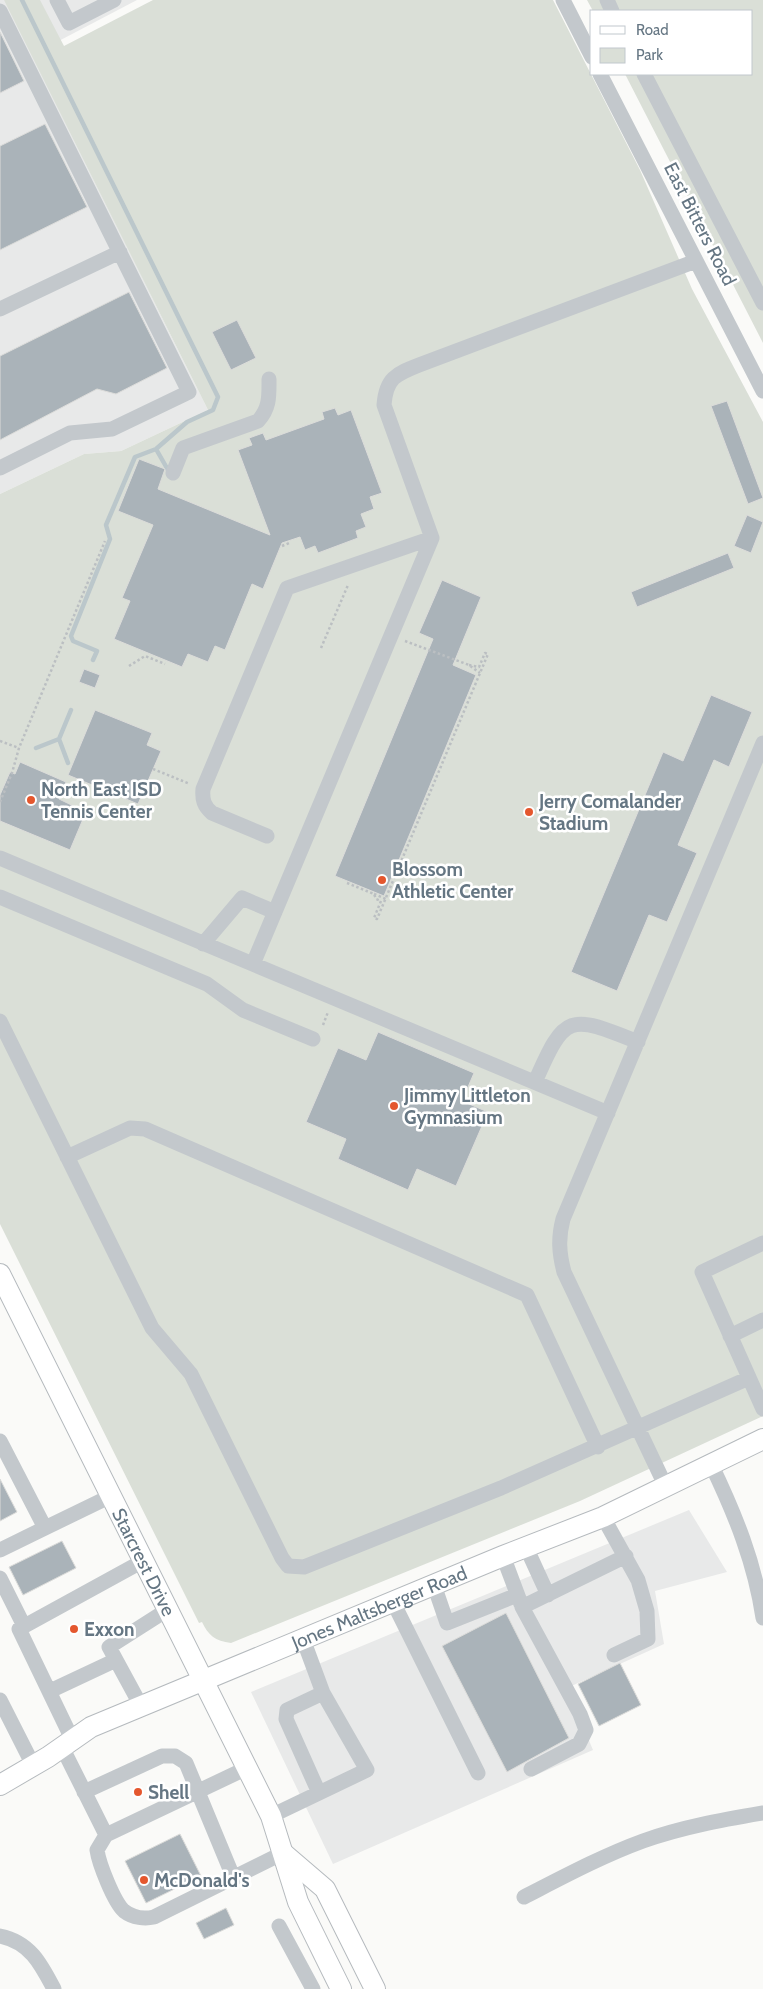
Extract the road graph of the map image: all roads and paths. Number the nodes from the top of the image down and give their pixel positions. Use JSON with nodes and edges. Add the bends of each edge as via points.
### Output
{"nodes":[{"id":1,"x":57,"y":0,"type":"edge"},
{"id":2,"x":114,"y":0,"type":"edge"},
{"id":3,"x":562,"y":0,"type":"edge"},
{"id":4,"x":0,"y":11,"type":"edge"},
{"id":5,"x":590,"y":53,"type":"edge"},
{"id":6,"x":601,"y":75,"type":"edge"},
{"id":7,"x":645,"y":75,"type":"edge"},
{"id":8,"x":120,"y":252,"type":"junction"},
{"id":9,"x":696,"y":261,"type":"junction"},
{"id":10,"x":763,"y":303,"type":"edge"},
{"id":11,"x":0,"y":310,"type":"edge"},
{"id":12,"x":269,"y":379,"type":"dead end"},
{"id":13,"x":763,"y":391,"type":"edge"},
{"id":14,"x":0,"y":468,"type":"edge"},
{"id":15,"x":173,"y":473,"type":"dead end"},
{"id":16,"x":432,"y":538,"type":"junction"},
{"id":17,"x":105,"y":541,"type":"dead end"},
{"id":18,"x":289,"y":543,"type":"dead end"},
{"id":19,"x":282,"y":546,"type":"dead end"},
{"id":20,"x":348,"y":585,"type":"dead end"},
{"id":21,"x":403,"y":641,"type":"dead end"},
{"id":22,"x":322,"y":648,"type":"dead end"},
{"id":23,"x":166,"y":664,"type":"dead end"},
{"id":24,"x":469,"y":665,"type":"junction"},
{"id":25,"x":129,"y":666,"type":"dead end"},
{"id":26,"x":480,"y":673,"type":"junction"},
{"id":27,"x":0,"y":741,"type":"edge"},
{"id":28,"x":763,"y":743,"type":"edge"},
{"id":29,"x":19,"y":748,"type":"junction"},
{"id":30,"x":153,"y":769,"type":"dead end"},
{"id":31,"x":203,"y":789,"type":"junction"},
{"id":32,"x":0,"y":802,"type":"edge"},
{"id":33,"x":267,"y":836,"type":"dead end"},
{"id":34,"x":0,"y":858,"type":"edge"},
{"id":35,"x":346,"y":883,"type":"dead end"},
{"id":36,"x":374,"y":894,"type":"junction"},
{"id":37,"x":0,"y":897,"type":"edge"},
{"id":38,"x":386,"y":898,"type":"junction"},
{"id":39,"x":275,"y":912,"type":"junction"},
{"id":40,"x":203,"y":944,"type":"junction"},
{"id":41,"x":253,"y":964,"type":"junction"},
{"id":42,"x":330,"y":1009,"type":"dead end"},
{"id":43,"x":0,"y":1022,"type":"edge"},
{"id":44,"x":323,"y":1025,"type":"dead end"},
{"id":45,"x":313,"y":1039,"type":"dead end"},
{"id":46,"x":638,"y":1042,"type":"junction"},
{"id":47,"x":535,"y":1082,"type":"junction"},
{"id":48,"x":608,"y":1112,"type":"junction"},
{"id":49,"x":67,"y":1157,"type":"junction"},
{"id":50,"x":763,"y":1243,"type":"edge"},
{"id":51,"x":3,"y":1286,"type":"edge"},
{"id":52,"x":763,"y":1320,"type":"edge"},
{"id":53,"x":730,"y":1336,"type":"junction"},
{"id":54,"x":749,"y":1378,"type":"junction"},
{"id":55,"x":763,"y":1410,"type":"edge"},
{"id":56,"x":639,"y":1429,"type":"junction"},
{"id":57,"x":763,"y":1439,"type":"edge"},
{"id":58,"x":0,"y":1441,"type":"edge"},
{"id":59,"x":598,"y":1447,"type":"junction"},
{"id":60,"x":711,"y":1464,"type":"junction"},
{"id":61,"x":665,"y":1485,"type":"junction"},
{"id":62,"x":111,"y":1496,"type":"junction"},
{"id":63,"x":603,"y":1518,"type":"junction"},
{"id":64,"x":45,"y":1528,"type":"junction"},
{"id":65,"x":526,"y":1547,"type":"junction"},
{"id":66,"x":0,"y":1550,"type":"edge"},
{"id":67,"x":503,"y":1556,"type":"junction"},
{"id":68,"x":626,"y":1556,"type":"junction"},
{"id":69,"x":143,"y":1561,"type":"junction"},
{"id":70,"x":0,"y":1578,"type":"edge"},
{"id":71,"x":434,"y":1585,"type":"junction"},
{"id":72,"x":548,"y":1595,"type":"junction"},
{"id":73,"x":520,"y":1601,"type":"junction"},
{"id":74,"x":393,"y":1602,"type":"junction"},
{"id":75,"x":168,"y":1610,"type":"junction"},
{"id":76,"x":763,"y":1618,"type":"edge"},
{"id":77,"x":24,"y":1626,"type":"junction"},
{"id":78,"x":303,"y":1639,"type":"junction"},
{"id":79,"x":614,"y":1655,"type":"dead end"},
{"id":80,"x":116,"y":1660,"type":"junction"},
{"id":81,"x":203,"y":1680,"type":"junction"},
{"id":82,"x":50,"y":1690,"type":"junction"},
{"id":83,"x":323,"y":1693,"type":"junction"},
{"id":84,"x":0,"y":1700,"type":"edge"},
{"id":85,"x":141,"y":1706,"type":"junction"},
{"id":86,"x":67,"y":1743,"type":"junction"},
{"id":87,"x":33,"y":1765,"type":"junction"},
{"id":88,"x":247,"y":1768,"type":"junction"},
{"id":89,"x":531,"y":1769,"type":"dead end"},
{"id":90,"x":478,"y":1773,"type":"dead end"},
{"id":91,"x":0,"y":1785,"type":"edge"},
{"id":92,"x":196,"y":1791,"type":"junction"},
{"id":93,"x":84,"y":1792,"type":"junction"},
{"id":94,"x":319,"y":1793,"type":"junction"},
{"id":95,"x":763,"y":1813,"type":"edge"},
{"id":96,"x":271,"y":1816,"type":"junction"},
{"id":97,"x":106,"y":1835,"type":"junction"},
{"id":98,"x":283,"y":1853,"type":"junction"},
{"id":99,"x":234,"y":1879,"type":"junction"},
{"id":100,"x":524,"y":1897,"type":"dead end"},
{"id":101,"x":279,"y":1926,"type":"dead end"},
{"id":102,"x":0,"y":1936,"type":"edge"},
{"id":103,"x":54,"y":1989,"type":"edge"},
{"id":104,"x":313,"y":1989,"type":"edge"},
{"id":105,"x":341,"y":1989,"type":"edge"},
{"id":106,"x":375,"y":1989,"type":"edge"}],
"edges":[{"from":1,"to":2,"type":"street","via":[[69,23]]},
{"from":3,"to":5,"type":"street"},
{"from":4,"to":8,"type":"street"},
{"from":6,"to":9,"type":"street","name":"East Bitters Road"},
{"from":7,"to":10,"type":"street"},
{"from":8,"to":11,"type":"street"},
{"from":8,"to":14,"type":"street","via":[[190,392],[112,429],[70,433]]},
{"from":9,"to":13,"type":"street","name":"East Bitters Road"},
{"from":9,"to":16,"type":"street","via":[[401,372],[391,380],[385,392],[384,405]]},
{"from":12,"to":15,"type":"street","via":[[269,403],[258,421],[183,448]]},
{"from":16,"to":31,"type":"street","via":[[287,588]]},
{"from":16,"to":39,"type":"street"},
{"from":17,"to":29,"type":"path"},
{"from":18,"to":19,"type":"path"},
{"from":20,"to":22,"type":"path"},
{"from":21,"to":24,"type":"path"},
{"from":23,"to":25,"type":"path","via":[[145,656]]},
{"from":24,"to":26,"type":"path"},
{"from":24,"to":26,"type":"path","via":[[479,667],[485,653],[488,654]]},
{"from":26,"to":38,"type":"path"},
{"from":27,"to":29,"type":"path"},
{"from":28,"to":46,"type":"street"},
{"from":29,"to":32,"type":"path"},
{"from":30,"to":31,"type":"path"},
{"from":31,"to":33,"type":"street","via":[[205,807],[212,813]]},
{"from":34,"to":40,"type":"street"},
{"from":35,"to":36,"type":"path"},
{"from":36,"to":38,"type":"path"},
{"from":36,"to":38,"type":"path","via":[[381,901],[374,918],[377,919]]},
{"from":37,"to":45,"type":"street","via":[[207,984],[243,1010]]},
{"from":39,"to":40,"type":"street","via":[[242,898]]},
{"from":39,"to":41,"type":"street"},
{"from":40,"to":41,"type":"street"},
{"from":41,"to":47,"type":"street"},
{"from":42,"to":44,"type":"path"},
{"from":43,"to":49,"type":"street"},
{"from":46,"to":47,"type":"street","via":[[601,1027],[568,1026],[552,1045]]},
{"from":46,"to":48,"type":"street"},
{"from":47,"to":48,"type":"street"},
{"from":48,"to":56,"type":"street","via":[[563,1219],[559,1235],[560,1254],[564,1272]]},
{"from":49,"to":59,"type":"street","via":[[130,1128],[145,1129],[527,1294]]},
{"from":49,"to":59,"type":"street","via":[[152,1328],[191,1374],[288,1566],[304,1568]]},
{"from":50,"to":53,"type":"street","via":[[702,1272]]},
{"from":51,"to":62,"type":"main road","name":"Starcrest Drive"},
{"from":52,"to":53,"type":"street"},
{"from":53,"to":54,"type":"street"},
{"from":54,"to":55,"type":"street"},
{"from":54,"to":56,"type":"street"},
{"from":56,"to":59,"type":"street"},
{"from":56,"to":61,"type":"street"},
{"from":57,"to":60,"type":"main road","name":"Jones Maltsberger Road"},
{"from":58,"to":64,"type":"street"},
{"from":60,"to":61,"type":"main road","name":"Jones Maltsberger Road"},
{"from":60,"to":76,"type":"street","via":[[742,1534]]},
{"from":61,"to":63,"type":"main road","name":"Jones Maltsberger Road"},
{"from":62,"to":64,"type":"street"},
{"from":62,"to":69,"type":"main road","name":"Starcrest Drive"},
{"from":63,"to":65,"type":"main road","name":"Jones Maltsberger Road"},
{"from":63,"to":68,"type":"street"},
{"from":64,"to":66,"type":"street"},
{"from":65,"to":67,"type":"main road","name":"Jones Maltsberger Road"},
{"from":65,"to":72,"type":"street"},
{"from":67,"to":71,"type":"main road","name":"Jones Maltsberger Road"},
{"from":67,"to":73,"type":"street"},
{"from":68,"to":72,"type":"street"},
{"from":68,"to":79,"type":"street","via":[[648,1610],[648,1638]]},
{"from":69,"to":75,"type":"main road","name":"Starcrest Drive"},
{"from":69,"to":77,"type":"street"},
{"from":70,"to":77,"type":"street"},
{"from":71,"to":73,"type":"street","via":[[447,1624]]},
{"from":71,"to":74,"type":"main road","name":"Jones Maltsberger Road"},
{"from":72,"to":73,"type":"street"},
{"from":73,"to":89,"type":"street","via":[[586,1730],[578,1744]]},
{"from":74,"to":78,"type":"main road","name":"Jones Maltsberger Road"},
{"from":74,"to":90,"type":"street"},
{"from":75,"to":80,"type":"street","via":[[109,1647]]},
{"from":75,"to":81,"type":"main road","name":"Starcrest Drive"},
{"from":77,"to":82,"type":"street","via":[[19,1628]]},
{"from":78,"to":81,"type":"main road","name":"Jones Maltsberger Road"},
{"from":78,"to":83,"type":"street"},
{"from":80,"to":82,"type":"street"},
{"from":80,"to":85,"type":"street"},
{"from":81,"to":85,"type":"main road","name":"Jones Maltsberger Road"},
{"from":81,"to":88,"type":"main road","name":"Starcrest Drive"},
{"from":82,"to":86,"type":"street"},
{"from":83,"to":94,"type":"street","via":[[287,1710],[286,1719]]},
{"from":83,"to":94,"type":"street","via":[[367,1770]]},
{"from":84,"to":87,"type":"street"},
{"from":85,"to":86,"type":"main road","name":"Jones Maltsberger Road","via":[[91,1727]]},
{"from":86,"to":87,"type":"main road","name":"Jones Maltsberger Road"},
{"from":86,"to":93,"type":"street"},
{"from":87,"to":91,"type":"main road","name":"Jones Maltsberger Road"},
{"from":88,"to":92,"type":"street"},
{"from":88,"to":96,"type":"main road","name":"Starcrest Drive"},
{"from":92,"to":93,"type":"street","via":[[186,1763],[175,1756],[162,1756]]},
{"from":92,"to":97,"type":"street"},
{"from":92,"to":99,"type":"street"},
{"from":93,"to":97,"type":"street"},
{"from":94,"to":96,"type":"street"},
{"from":95,"to":100,"type":"street","via":[[697,1824],[643,1841]]},
{"from":96,"to":98,"type":"main road","name":"Starcrest Drive"},
{"from":97,"to":99,"type":"street","via":[[97,1850],[98,1860],[124,1910],[135,1916],[154,1917]]},
{"from":98,"to":99,"type":"street"},
{"from":98,"to":105,"type":"main road","name":"Starcrest Drive","via":[[298,1902]]},
{"from":98,"to":106,"type":"main road","via":[[325,1889]]},
{"from":101,"to":104,"type":"street"},
{"from":102,"to":103,"type":"street","via":[[20,1944],[38,1958]]}]}
